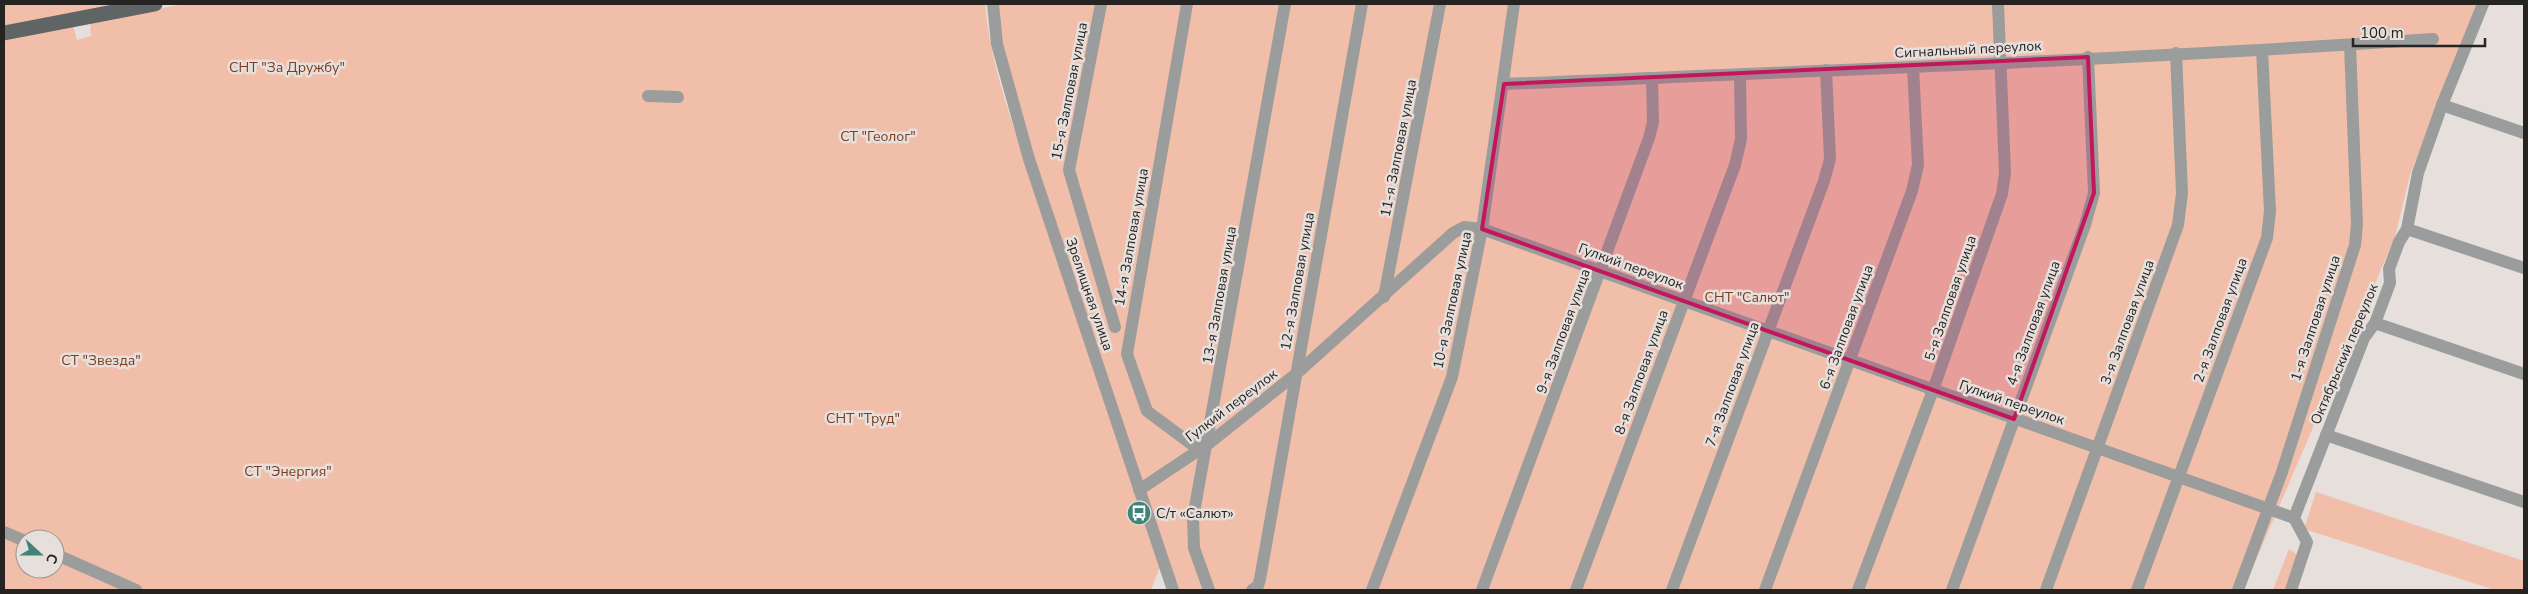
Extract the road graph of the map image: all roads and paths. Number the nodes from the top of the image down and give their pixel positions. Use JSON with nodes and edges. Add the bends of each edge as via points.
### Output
{"nodes":[{"id":1,"x":155,"y":4,"type":"edge"},
{"id":2,"x":993,"y":4,"type":"edge"},
{"id":3,"x":1101,"y":4,"type":"edge"},
{"id":4,"x":1187,"y":4,"type":"edge"},
{"id":5,"x":1285,"y":4,"type":"edge"},
{"id":6,"x":1362,"y":4,"type":"edge"},
{"id":7,"x":1440,"y":4,"type":"edge"},
{"id":8,"x":1514,"y":4,"type":"edge"},
{"id":9,"x":1998,"y":4,"type":"edge"},
{"id":10,"x":2483,"y":4,"type":"edge"},
{"id":11,"x":4,"y":33,"type":"edge"},
{"id":12,"x":2433,"y":39,"type":"dead end"},
{"id":13,"x":2350,"y":44,"type":"junction"},
{"id":14,"x":2262,"y":50,"type":"junction"},
{"id":15,"x":2176,"y":53,"type":"junction"},
{"id":16,"x":2088,"y":57,"type":"junction"},
{"id":17,"x":2000,"y":64,"type":"junction"},
{"id":18,"x":1913,"y":68,"type":"junction"},
{"id":19,"x":1826,"y":70,"type":"junction"},
{"id":20,"x":1740,"y":74,"type":"junction"},
{"id":21,"x":1652,"y":78,"type":"junction"},
{"id":22,"x":1504,"y":84,"type":"junction"},
{"id":23,"x":648,"y":96,"type":"dead end"},
{"id":24,"x":678,"y":97,"type":"dead end"},
{"id":25,"x":2442,"y":105,"type":"junction"},
{"id":26,"x":2524,"y":133,"type":"edge"},
{"id":27,"x":2407,"y":228,"type":"junction"},
{"id":28,"x":1482,"y":229,"type":"junction"},
{"id":29,"x":2524,"y":268,"type":"edge"},
{"id":30,"x":1600,"y":272,"type":"junction"},
{"id":31,"x":1384,"y":297,"type":"junction"},
{"id":32,"x":1683,"y":301,"type":"junction"},
{"id":33,"x":2375,"y":324,"type":"junction"},
{"id":34,"x":1115,"y":327,"type":"dead end"},
{"id":35,"x":1768,"y":331,"type":"junction"},
{"id":36,"x":1850,"y":360,"type":"junction"},
{"id":37,"x":1296,"y":374,"type":"junction"},
{"id":38,"x":2524,"y":374,"type":"edge"},
{"id":39,"x":1933,"y":390,"type":"junction"},
{"id":40,"x":2014,"y":419,"type":"junction"},
{"id":41,"x":2326,"y":435,"type":"junction"},
{"id":42,"x":1203,"y":447,"type":"junction"},
{"id":43,"x":2097,"y":448,"type":"junction"},
{"id":44,"x":2178,"y":476,"type":"junction"},
{"id":45,"x":1140,"y":490,"type":"junction"},
{"id":46,"x":2524,"y":502,"type":"edge"},
{"id":47,"x":2268,"y":508,"type":"junction"},
{"id":48,"x":2294,"y":518,"type":"junction"},
{"id":49,"x":65,"y":558,"type":"edge"},
{"id":50,"x":136,"y":590,"type":"edge"},
{"id":51,"x":1173,"y":590,"type":"edge"},
{"id":52,"x":1209,"y":590,"type":"edge"},
{"id":53,"x":1252,"y":590,"type":"edge"},
{"id":54,"x":1372,"y":590,"type":"edge"},
{"id":55,"x":1482,"y":590,"type":"edge"},
{"id":56,"x":1576,"y":590,"type":"edge"},
{"id":57,"x":1672,"y":590,"type":"edge"},
{"id":58,"x":1765,"y":590,"type":"edge"},
{"id":59,"x":1858,"y":590,"type":"edge"},
{"id":60,"x":1952,"y":590,"type":"edge"},
{"id":61,"x":2046,"y":590,"type":"edge"},
{"id":62,"x":2137,"y":590,"type":"edge"},
{"id":63,"x":2238,"y":590,"type":"edge"},
{"id":64,"x":2291,"y":590,"type":"edge"}],
"edges":[{"from":1,"to":11,"type":"main road"},
{"from":2,"to":45,"type":"street","name":"Зрелищная улица","via":[[997,44],[1029,159]]},
{"from":3,"to":34,"type":"street","name":"15-я Залповая улица","via":[[1069,170]]},
{"from":4,"to":42,"type":"street","name":"14-я Залповая улица","via":[[1127,354],[1147,411]]},
{"from":5,"to":42,"type":"street","name":"13-я Залповая улица"},
{"from":6,"to":37,"type":"street","name":"12-я Залповая улица"},
{"from":7,"to":31,"type":"street","name":"11-я Залповая улица"},
{"from":8,"to":22,"type":"street","name":"10-я Залповая улица"},
{"from":9,"to":17,"type":"street","name":"5-я Залповая улица"},
{"from":10,"to":25,"type":"street","name":"Октябрьский переулок"},
{"from":12,"to":13,"type":"street","name":"Сигнальный переулок"},
{"from":13,"to":14,"type":"street","name":"Сигнальный переулок"},
{"from":13,"to":47,"type":"street","name":"1-я Залповая улица","via":[[2357,224],[2355,245]]},
{"from":14,"to":15,"type":"street","name":"Сигнальный переулок"},
{"from":14,"to":44,"type":"street","name":"2-я Залповая улица","via":[[2270,211],[2267,238]]},
{"from":15,"to":16,"type":"street","name":"Сигнальный переулок"},
{"from":15,"to":43,"type":"street","name":"3-я Залповая улица","via":[[2182,193],[2178,225]]},
{"from":16,"to":17,"type":"street","name":"Сигнальный переулок"},
{"from":16,"to":40,"type":"street","name":"4-я Залповая улица","via":[[2094,193]]},
{"from":17,"to":18,"type":"street","name":"Сигнальный переулок"},
{"from":17,"to":39,"type":"street","name":"5-я Залповая улица","via":[[2005,173],[2002,194]]},
{"from":18,"to":19,"type":"street","name":"Сигнальный переулок"},
{"from":18,"to":36,"type":"street","name":"6-я Залповая улица","via":[[1918,165]]},
{"from":19,"to":20,"type":"street","name":"Сигнальный переулок"},
{"from":19,"to":35,"type":"street","name":"7-я Залповая улица","via":[[1830,159]]},
{"from":20,"to":21,"type":"street","name":"Сигнальный переулок"},
{"from":20,"to":32,"type":"street","name":"8-я Залповая улица","via":[[1741,139]]},
{"from":21,"to":22,"type":"street","name":"Сигнальный переулок"},
{"from":21,"to":30,"type":"street","name":"9-я Залповая улица","via":[[1654,122]]},
{"from":22,"to":28,"type":"street","name":"10-я Залповая улица"},
{"from":23,"to":24,"type":"street"},
{"from":25,"to":26,"type":"street"},
{"from":25,"to":27,"type":"street","name":"Октябрьский переулок","via":[[2418,173]]},
{"from":27,"to":29,"type":"street"},
{"from":27,"to":33,"type":"street","name":"Октябрьский переулок","via":[[2389,269],[2390,283]]},
{"from":28,"to":30,"type":"street","name":"Гулкий переулок"},
{"from":28,"to":31,"type":"street","name":"Гулкий переулок","via":[[1464,227],[1453,233]]},
{"from":28,"to":54,"type":"street","name":"10-я Залповая улица","via":[[1452,377]]},
{"from":30,"to":32,"type":"street","name":"Гулкий переулок"},
{"from":30,"to":55,"type":"street","name":"9-я Залповая улица"},
{"from":31,"to":37,"type":"street","name":"Гулкий переулок"},
{"from":32,"to":35,"type":"street","name":"Гулкий переулок"},
{"from":32,"to":56,"type":"street","name":"8-я Залповая улица"},
{"from":33,"to":38,"type":"street"},
{"from":33,"to":41,"type":"street","name":"Октябрьский переулок","via":[[2364,338]]},
{"from":35,"to":36,"type":"street","name":"Гулкий переулок"},
{"from":35,"to":57,"type":"street","name":"7-я Залповая улица"},
{"from":36,"to":39,"type":"street","name":"Гулкий переулок"},
{"from":36,"to":58,"type":"street","name":"6-я Залповая улица"},
{"from":37,"to":42,"type":"street","name":"Гулкий переулок"},
{"from":37,"to":53,"type":"street","name":"12-я Залповая улица","via":[[1260,579]]},
{"from":39,"to":40,"type":"street","name":"Гулкий переулок"},
{"from":39,"to":59,"type":"street","name":"5-я Залповая улица"},
{"from":40,"to":43,"type":"street","name":"Гулкий переулок"},
{"from":40,"to":60,"type":"street","name":"4-я Залповая улица"},
{"from":41,"to":46,"type":"street"},
{"from":41,"to":48,"type":"street","name":"Октябрьский переулок"},
{"from":42,"to":45,"type":"street","name":"Гулкий переулок"},
{"from":42,"to":52,"type":"street","name":"13-я Залповая улица","via":[[1193,518],[1194,548]]},
{"from":43,"to":44,"type":"street","name":"Гулкий переулок"},
{"from":43,"to":61,"type":"street","name":"3-я Залповая улица"},
{"from":44,"to":47,"type":"street","name":"Гулкий переулок"},
{"from":44,"to":62,"type":"street","name":"2-я Залповая улица"},
{"from":45,"to":51,"type":"street","name":"Зрелищная улица"},
{"from":47,"to":48,"type":"street","name":"Гулкий переулок"},
{"from":47,"to":63,"type":"street","name":"1-я Залповая улица"},
{"from":48,"to":64,"type":"street","via":[[2308,542]]},
{"from":49,"to":50,"type":"street"}]}
